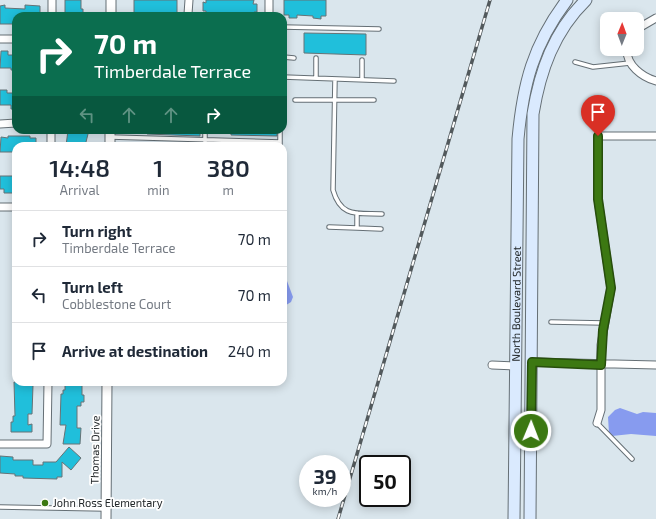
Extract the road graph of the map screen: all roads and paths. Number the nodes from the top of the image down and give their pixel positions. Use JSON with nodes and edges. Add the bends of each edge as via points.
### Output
{"nodes":[{"id":1,"x":52,"y":0,"type":"edge"},
{"id":2,"x":111,"y":0,"type":"edge"},
{"id":3,"x":188,"y":0,"type":"edge"},
{"id":4,"x":269,"y":0,"type":"edge"},
{"id":5,"x":567,"y":0,"type":"edge"},
{"id":6,"x":586,"y":0,"type":"edge"},
{"id":7,"x":52,"y":12,"type":"edge"},
{"id":8,"x":111,"y":12,"type":"edge"},
{"id":9,"x":188,"y":12,"type":"edge"},
{"id":10,"x":269,"y":12,"type":"edge"},
{"id":11,"x":656,"y":18,"type":"edge"},
{"id":12,"x":644,"y":24,"type":"edge"},
{"id":13,"x":287,"y":27,"type":"edge"},
{"id":14,"x":379,"y":29,"type":"dead end"},
{"id":15,"x":0,"y":39,"type":"edge"},
{"id":16,"x":12,"y":39,"type":"edge"},
{"id":17,"x":628,"y":56,"type":"edge"},
{"id":18,"x":287,"y":57,"type":"edge"},
{"id":19,"x":294,"y":58,"type":"dead end"},
{"id":20,"x":316,"y":58,"type":"dead end"},
{"id":21,"x":362,"y":60,"type":"dead end"},
{"id":22,"x":575,"y":62,"type":"dead end"},
{"id":23,"x":632,"y":63,"type":"junction"},
{"id":24,"x":287,"y":77,"type":"edge"},
{"id":25,"x":316,"y":78,"type":"junction"},
{"id":26,"x":335,"y":79,"type":"junction"},
{"id":27,"x":362,"y":80,"type":"junction"},
{"id":28,"x":394,"y":81,"type":"dead end"},
{"id":29,"x":656,"y":81,"type":"edge"},
{"id":30,"x":295,"y":100,"type":"dead end"},
{"id":31,"x":334,"y":100,"type":"junction"},
{"id":32,"x":374,"y":100,"type":"dead end"},
{"id":33,"x":12,"y":123,"type":"edge"},
{"id":34,"x":0,"y":124,"type":"edge"},
{"id":35,"x":205,"y":134,"type":"edge"},
{"id":36,"x":656,"y":136,"type":"edge"},
{"id":37,"x":110,"y":138,"type":"edge"},
{"id":38,"x":205,"y":140,"type":"junction"},
{"id":39,"x":242,"y":142,"type":"edge"},
{"id":40,"x":0,"y":207,"type":"edge"},
{"id":41,"x":12,"y":207,"type":"edge"},
{"id":42,"x":357,"y":213,"type":"junction"},
{"id":43,"x":382,"y":214,"type":"dead end"},
{"id":44,"x":329,"y":227,"type":"dead end"},
{"id":45,"x":357,"y":228,"type":"junction"},
{"id":46,"x":381,"y":229,"type":"dead end"},
{"id":47,"x":551,"y":322,"type":"dead end"},
{"id":48,"x":604,"y":323,"type":"junction"},
{"id":49,"x":532,"y":362,"type":"junction"},
{"id":50,"x":601,"y":365,"type":"junction"},
{"id":51,"x":656,"y":365,"type":"edge"},
{"id":52,"x":492,"y":366,"type":"dead end"},
{"id":53,"x":516,"y":366,"type":"junction"},
{"id":54,"x":48,"y":386,"type":"edge"},
{"id":55,"x":107,"y":386,"type":"edge"},
{"id":56,"x":597,"y":423,"type":"joint"},
{"id":57,"x":0,"y":444,"type":"edge"},
{"id":58,"x":632,"y":459,"type":"dead end"},
{"id":59,"x":1,"y":507,"type":"edge"},
{"id":60,"x":106,"y":509,"type":"junction"},
{"id":61,"x":106,"y":519,"type":"edge"},
{"id":62,"x":514,"y":519,"type":"edge"},
{"id":63,"x":530,"y":519,"type":"edge"}],
"edges":[{"from":1,"to":7,"type":"street"},
{"from":2,"to":8,"type":"street"},
{"from":3,"to":9,"type":"street"},
{"from":4,"to":10,"type":"street"},
{"from":5,"to":53,"type":"main road","name":"North Boulevard Street","via":[[544,36],[531,63],[524,89],[518,139]]},
{"from":6,"to":49,"type":"main road","name":"North Boulevard Street","via":[[568,20],[547,58],[533,114]]},
{"from":11,"to":12,"type":"street"},
{"from":13,"to":14,"type":"lane"},
{"from":15,"to":16,"type":"street"},
{"from":17,"to":23,"type":"street"},
{"from":18,"to":19,"type":"lane"},
{"from":20,"to":25,"type":"lane"},
{"from":21,"to":27,"type":"lane"},
{"from":22,"to":23,"type":"lane","via":[[593,67]]},
{"from":23,"to":29,"type":"street","via":[[646,78]]},
{"from":24,"to":25,"type":"lane"},
{"from":25,"to":26,"type":"lane"},
{"from":26,"to":27,"type":"lane"},
{"from":26,"to":31,"type":"lane"},
{"from":27,"to":28,"type":"lane"},
{"from":30,"to":31,"type":"lane"},
{"from":31,"to":32,"type":"lane"},
{"from":31,"to":42,"type":"lane","via":[[333,190],[340,208]]},
{"from":33,"to":34,"type":"street"},
{"from":35,"to":38,"type":"lane"},
{"from":36,"to":48,"type":"street","via":[[598,136],[598,199],[611,288]]},
{"from":37,"to":38,"type":"lane"},
{"from":38,"to":39,"type":"lane"},
{"from":40,"to":41,"type":"street"},
{"from":42,"to":43,"type":"lane"},
{"from":42,"to":45,"type":"lane"},
{"from":44,"to":45,"type":"lane"},
{"from":45,"to":46,"type":"lane"},
{"from":47,"to":48,"type":"lane"},
{"from":48,"to":50,"type":"street"},
{"from":49,"to":50,"type":"street"},
{"from":49,"to":53,"type":"main road"},
{"from":49,"to":63,"type":"main road","name":"North Boulevard Street"},
{"from":50,"to":51,"type":"street"},
{"from":50,"to":56,"type":"street","via":[[601,410]]},
{"from":52,"to":53,"type":"street"},
{"from":53,"to":62,"type":"main road","name":"North Boulevard Street"},
{"from":54,"to":57,"type":"street","via":[[47,444]]},
{"from":55,"to":60,"type":"street","name":"Thomas Drive"},
{"from":56,"to":58,"type":"lane"},
{"from":59,"to":60,"type":"lane"},
{"from":60,"to":61,"type":"street","name":"Thomas Drive"}]}
